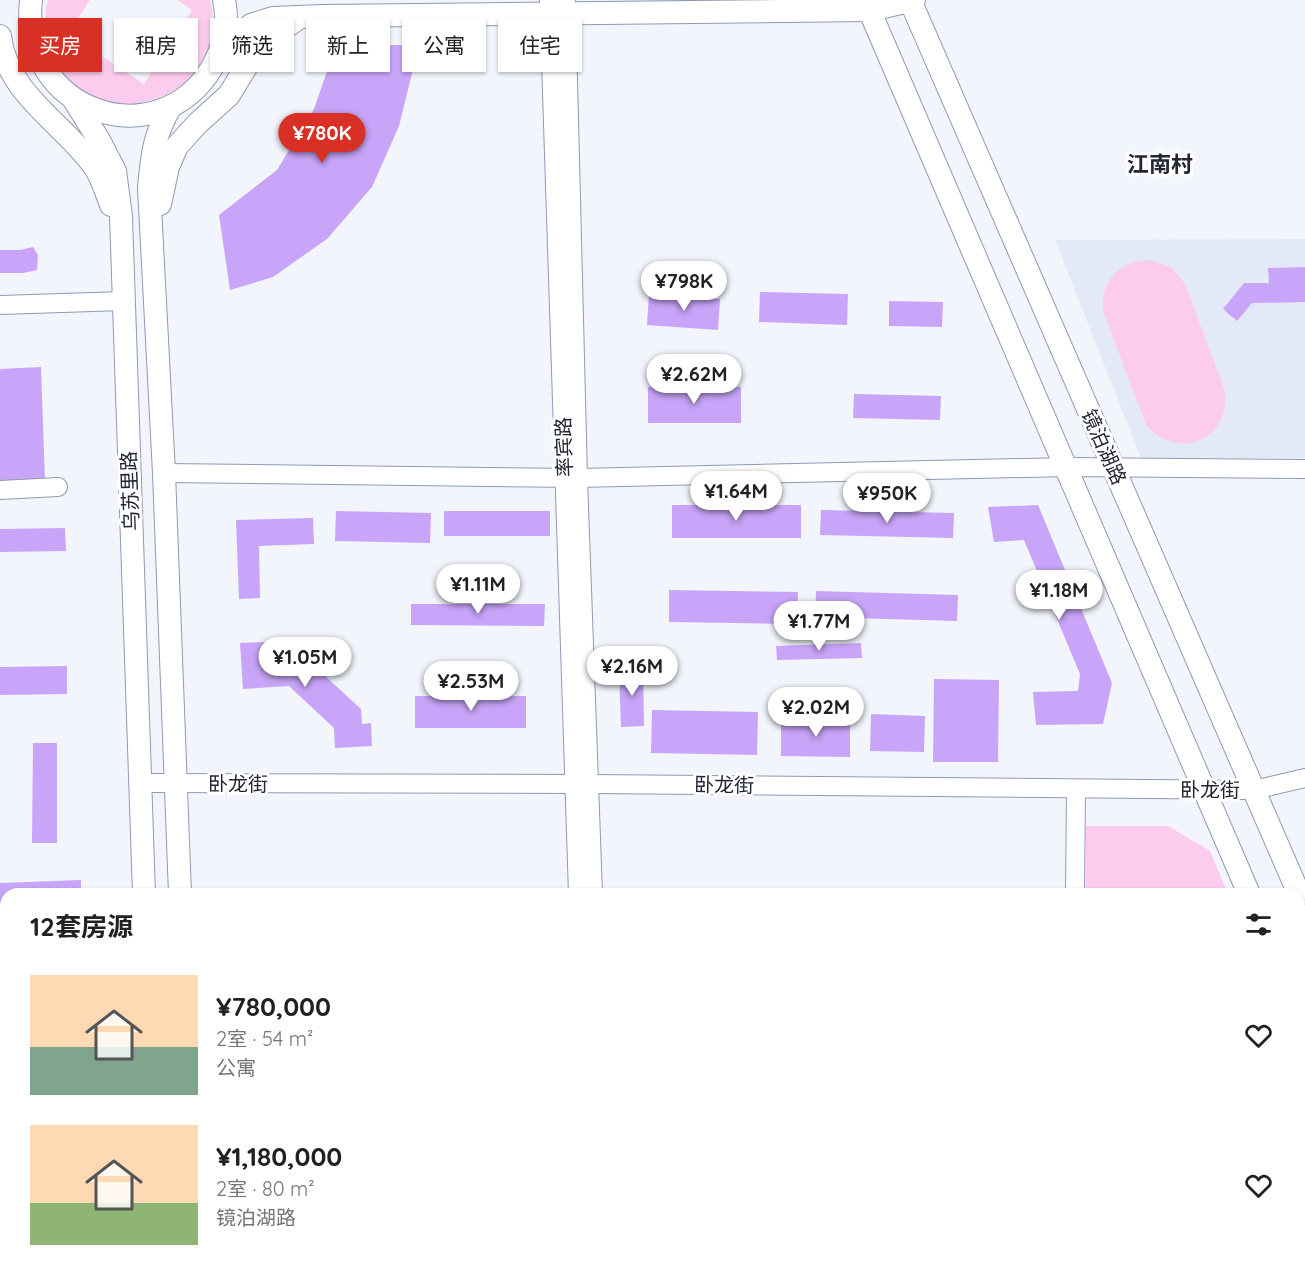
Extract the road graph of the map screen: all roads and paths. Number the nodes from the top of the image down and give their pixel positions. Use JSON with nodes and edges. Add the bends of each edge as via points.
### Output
{"nodes":[{"id":1,"x":224,"y":0,"type":"edge"},
{"id":2,"x":912,"y":0,"type":"edge"},
{"id":3,"x":868,"y":5,"type":"edge"},
{"id":4,"x":558,"y":6,"type":"edge"},
{"id":5,"x":27,"y":7,"type":"edge"},
{"id":6,"x":303,"y":17,"type":"junction"},
{"id":7,"x":225,"y":18,"type":"edge"},
{"id":8,"x":273,"y":18,"type":"edge"},
{"id":9,"x":1,"y":45,"type":"edge"},
{"id":10,"x":210,"y":71,"type":"edge"},
{"id":11,"x":74,"y":100,"type":"junction"},
{"id":12,"x":171,"y":106,"type":"junction"},
{"id":13,"x":121,"y":236,"type":"junction"},
{"id":14,"x":153,"y":238,"type":"junction"},
{"id":15,"x":124,"y":301,"type":"junction"},
{"id":16,"x":0,"y":305,"type":"edge"},
{"id":17,"x":1068,"y":467,"type":"junction"},
{"id":18,"x":1113,"y":468,"type":"junction"},
{"id":19,"x":1305,"y":469,"type":"edge"},
{"id":20,"x":164,"y":473,"type":"junction"},
{"id":21,"x":572,"y":478,"type":"junction"},
{"id":22,"x":58,"y":487,"type":"dead end"},
{"id":23,"x":0,"y":490,"type":"edge"},
{"id":24,"x":1305,"y":778,"type":"edge"},
{"id":25,"x":141,"y":783,"type":"junction"},
{"id":26,"x":177,"y":783,"type":"junction"},
{"id":27,"x":581,"y":784,"type":"junction"},
{"id":28,"x":1076,"y":790,"type":"junction"},
{"id":29,"x":1204,"y":790,"type":"junction"},
{"id":30,"x":1254,"y":790,"type":"junction"},
{"id":31,"x":144,"y":888,"type":"edge"},
{"id":32,"x":180,"y":888,"type":"edge"},
{"id":33,"x":578,"y":888,"type":"edge"},
{"id":34,"x":592,"y":888,"type":"edge"},
{"id":35,"x":1075,"y":888,"type":"edge"},
{"id":36,"x":1247,"y":888,"type":"edge"},
{"id":37,"x":1296,"y":888,"type":"edge"}],
"edges":[{"from":1,"to":7,"type":"main road"},
{"from":2,"to":3,"type":"main road"},
{"from":2,"to":18,"type":"main road","name":"镜泊湖路"},
{"from":3,"to":4,"type":"main road"},
{"from":3,"to":17,"type":"main road","name":"镜泊湖路"},
{"from":4,"to":6,"type":"main road"},
{"from":4,"to":21,"type":"street","name":"率宾路"},
{"from":5,"to":11,"type":"main road","via":[[32,44],[41,66]]},
{"from":6,"to":8,"type":"main road"},
{"from":6,"to":14,"type":"main road","via":[[260,44],[229,95],[177,146],[168,167]]},
{"from":9,"to":13,"type":"main road","via":[[17,83],[95,167]]},
{"from":10,"to":12,"type":"main road","via":[[191,93]]},
{"from":11,"to":12,"type":"main road","via":[[97,111],[122,116],[147,114]]},
{"from":11,"to":13,"type":"main road","name":"乌苏里路","via":[[115,171]]},
{"from":12,"to":14,"type":"main road","name":"乌苏里路","via":[[158,128],[152,150]]},
{"from":13,"to":15,"type":"main road","name":"乌苏里路"},
{"from":14,"to":20,"type":"main road","name":"乌苏里路"},
{"from":15,"to":16,"type":"street"},
{"from":15,"to":25,"type":"main road","name":"乌苏里路"},
{"from":17,"to":18,"type":"street"},
{"from":17,"to":21,"type":"street"},
{"from":17,"to":29,"type":"main road","name":"镜泊湖路"},
{"from":18,"to":19,"type":"street"},
{"from":18,"to":30,"type":"main road","name":"镜泊湖路"},
{"from":20,"to":21,"type":"street"},
{"from":20,"to":26,"type":"main road","name":"乌苏里路"},
{"from":21,"to":27,"type":"street","name":"率宾路"},
{"from":22,"to":23,"type":"street"},
{"from":24,"to":30,"type":"street","name":"卧龙街"},
{"from":25,"to":26,"type":"street","name":"卧龙街"},
{"from":25,"to":31,"type":"main road","name":"乌苏里路"},
{"from":26,"to":27,"type":"street","name":"卧龙街"},
{"from":26,"to":32,"type":"main road","name":"乌苏里路"},
{"from":27,"to":28,"type":"street","name":"卧龙街"},
{"from":27,"to":33,"type":"street","name":"率宾路"},
{"from":27,"to":34,"type":"street","name":"率宾路"},
{"from":28,"to":29,"type":"street","name":"卧龙街"},
{"from":28,"to":35,"type":"street"},
{"from":29,"to":30,"type":"street","name":"卧龙街"},
{"from":29,"to":36,"type":"main road","name":"镜泊湖路"},
{"from":30,"to":37,"type":"main road","name":"镜泊湖路"}]}
